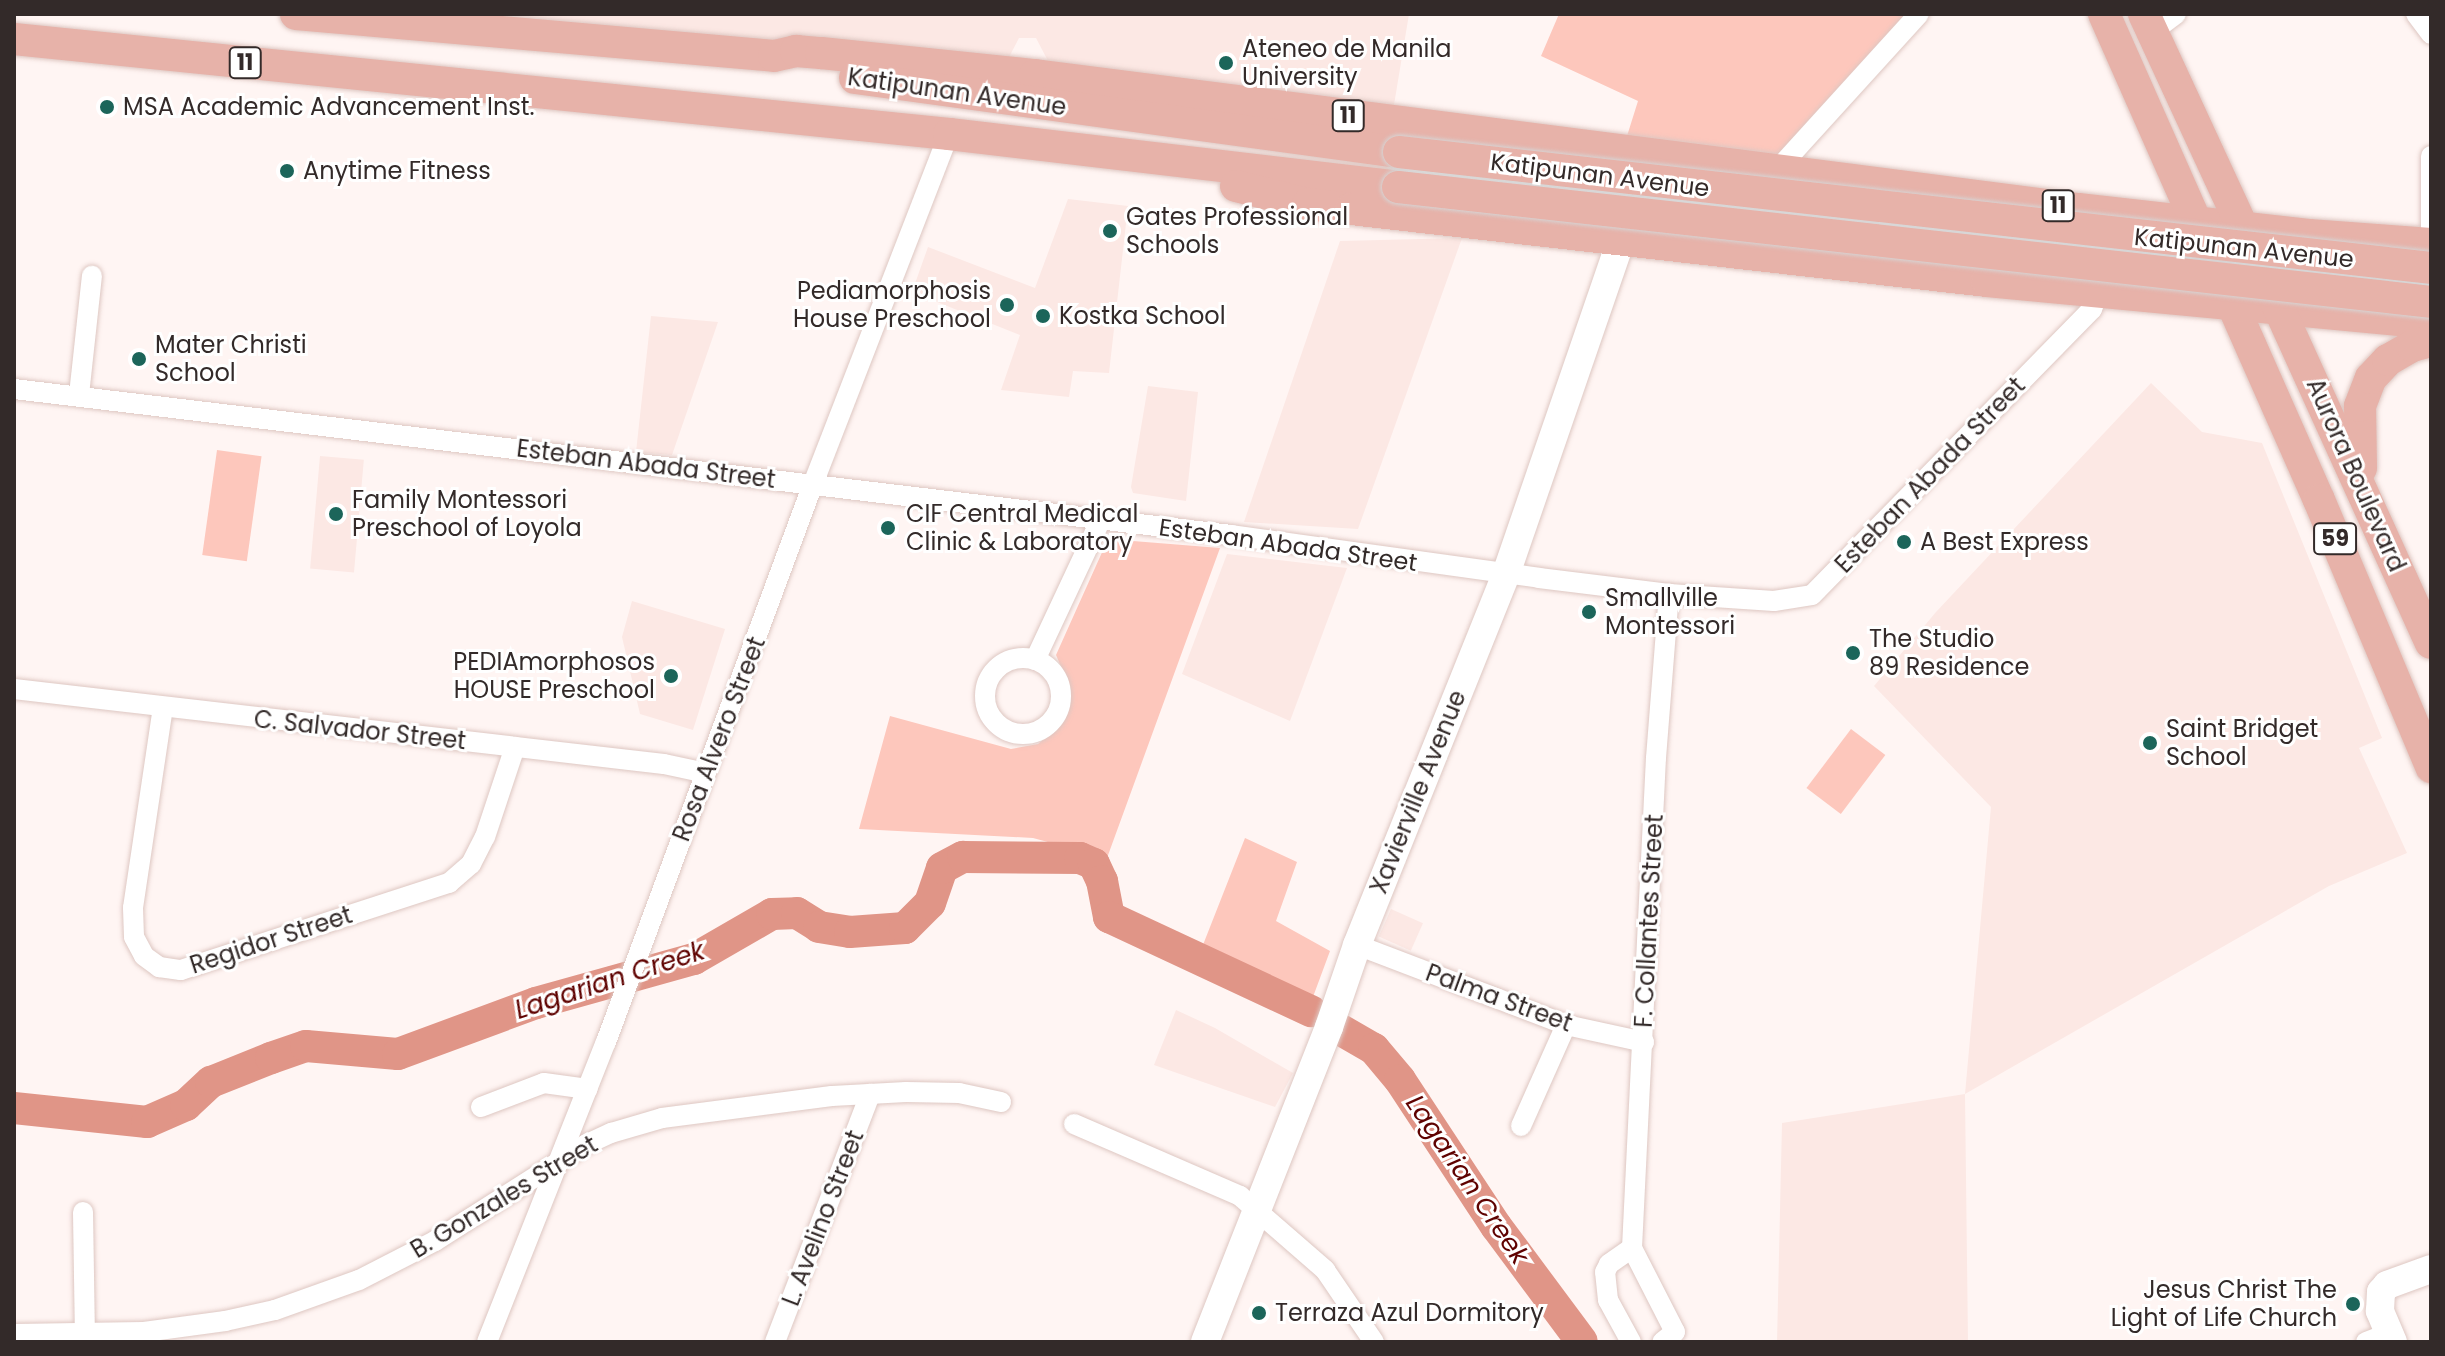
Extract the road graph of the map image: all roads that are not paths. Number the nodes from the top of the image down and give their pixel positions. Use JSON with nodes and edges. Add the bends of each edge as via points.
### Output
{"nodes":[{"id":1,"x":296,"y":14,"type":"edge"},
{"id":2,"x":1919,"y":14,"type":"edge"},
{"id":3,"x":2104,"y":14,"type":"edge"},
{"id":4,"x":2416,"y":14,"type":"edge"},
{"id":5,"x":2157,"y":20,"type":"edge"},
{"id":6,"x":2431,"y":34,"type":"edge"},
{"id":7,"x":14,"y":39,"type":"edge"},
{"id":8,"x":774,"y":56,"type":"junction"},
{"id":9,"x":949,"y":134,"type":"junction"},
{"id":10,"x":1105,"y":152,"type":"junction"},
{"id":11,"x":2431,"y":156,"type":"edge"},
{"id":12,"x":1776,"y":171,"type":"junction"},
{"id":13,"x":2223,"y":183,"type":"junction"},
{"id":14,"x":1921,"y":189,"type":"junction"},
{"id":15,"x":2018,"y":201,"type":"junction"},
{"id":16,"x":2195,"y":222,"type":"junction"},
{"id":17,"x":2431,"y":227,"type":"edge"},
{"id":18,"x":2244,"y":229,"type":"junction"},
{"id":19,"x":2309,"y":235,"type":"junction"},
{"id":20,"x":1622,"y":238,"type":"junction"},
{"id":21,"x":2431,"y":244,"type":"edge"},
{"id":22,"x":2431,"y":268,"type":"edge"},
{"id":23,"x":1914,"y":272,"type":"junction"},
{"id":24,"x":92,"y":276,"type":"dead end"},
{"id":25,"x":2010,"y":283,"type":"junction"},
{"id":26,"x":2099,"y":290,"type":"junction"},
{"id":27,"x":2156,"y":296,"type":"junction"},
{"id":28,"x":2230,"y":303,"type":"junction"},
{"id":29,"x":2279,"y":308,"type":"junction"},
{"id":30,"x":2431,"y":319,"type":"edge"},
{"id":31,"x":2265,"y":379,"type":"junction"},
{"id":32,"x":14,"y":389,"type":"edge"},
{"id":33,"x":79,"y":395,"type":"junction"},
{"id":34,"x":813,"y":484,"type":"junction"},
{"id":35,"x":2362,"y":487,"type":"junction"},
{"id":36,"x":1100,"y":521,"type":"junction"},
{"id":37,"x":1506,"y":574,"type":"junction"},
{"id":38,"x":1669,"y":594,"type":"junction"},
{"id":39,"x":2431,"y":643,"type":"edge"},
{"id":40,"x":1035,"y":660,"type":"dead end"},
{"id":41,"x":14,"y":689,"type":"edge"},
{"id":42,"x":163,"y":707,"type":"junction"},
{"id":43,"x":515,"y":747,"type":"junction"},
{"id":44,"x":2431,"y":767,"type":"edge"},
{"id":45,"x":706,"y":773,"type":"junction"},
{"id":46,"x":1357,"y":945,"type":"junction"},
{"id":47,"x":1566,"y":1025,"type":"junction"},
{"id":48,"x":1644,"y":1042,"type":"junction"},
{"id":49,"x":588,"y":1089,"type":"junction"},
{"id":50,"x":870,"y":1094,"type":"junction"},
{"id":51,"x":1001,"y":1102,"type":"dead end"},
{"id":52,"x":481,"y":1107,"type":"dead end"},
{"id":53,"x":1074,"y":1124,"type":"dead end"},
{"id":54,"x":1521,"y":1126,"type":"dead end"},
{"id":55,"x":560,"y":1161,"type":"junction"},
{"id":56,"x":1255,"y":1210,"type":"junction"},
{"id":57,"x":83,"y":1212,"type":"dead end"},
{"id":58,"x":1632,"y":1248,"type":"junction"},
{"id":59,"x":2431,"y":1269,"type":"edge"},
{"id":60,"x":85,"y":1333,"type":"junction"},
{"id":61,"x":14,"y":1334,"type":"edge"},
{"id":62,"x":2382,"y":1339,"type":"edge"},
{"id":63,"x":487,"y":1342,"type":"edge"},
{"id":64,"x":775,"y":1342,"type":"edge"},
{"id":65,"x":1205,"y":1342,"type":"edge"},
{"id":66,"x":1374,"y":1342,"type":"edge"},
{"id":67,"x":1631,"y":1342,"type":"edge"},
{"id":68,"x":1662,"y":1342,"type":"edge"}],
"edges":[{"from":1,"to":8,"type":"main road","name":"Katipunan Avenue","number":"11"},
{"from":2,"to":12,"type":"street"},
{"from":3,"to":16,"type":"main road","number":"59"},
{"from":4,"to":6,"type":"street"},
{"from":5,"to":13,"type":"main road","number":"59"},
{"from":7,"to":9,"type":"main road","name":"Katipunan Avenue","number":"11"},
{"from":8,"to":12,"type":"main road","name":"Katipunan Avenue","number":"11","via":[[796,51],[1035,75]]},
{"from":8,"to":22,"type":"main road","name":"Katipunan Avenue","number":"11","bridge":true,"via":[[818,73],[1399,152]]},
{"from":9,"to":10,"type":"main road","name":"Katipunan Avenue","number":"11"},
{"from":9,"to":34,"type":"street","name":"Rosa Alvero Street"},
{"from":10,"to":20,"type":"main road","name":"Katipunan Avenue","number":"11","via":[[1308,204]]},
{"from":10,"to":30,"type":"main road","name":"Katipunan Avenue","number":"11","bridge":true},
{"from":11,"to":17,"type":"street"},
{"from":12,"to":14,"type":"main road","name":"Katipunan Avenue","number":"11"},
{"from":13,"to":18,"type":"main road","number":"59"},
{"from":13,"to":19,"type":"main road","via":[[2257,211]]},
{"from":14,"to":15,"type":"main road","name":"Katipunan Avenue","number":"11"},
{"from":14,"to":23,"type":"main road","via":[[1938,200],[1949,231],[1933,265]]},
{"from":15,"to":16,"type":"main road","name":"Katipunan Avenue","number":"11"},
{"from":15,"to":25,"type":"main road"},
{"from":16,"to":18,"type":"main road","name":"Katipunan Avenue","number":"11"},
{"from":16,"to":28,"type":"main road","number":"59"},
{"from":18,"to":19,"type":"main road","name":"Katipunan Avenue","number":"11"},
{"from":18,"to":29,"type":"main road","number":"59"},
{"from":19,"to":21,"type":"main road","name":"Katipunan Avenue","number":"11"},
{"from":20,"to":23,"type":"main road","name":"Katipunan Avenue","number":"11"},
{"from":20,"to":37,"type":"main road","name":"Xavierville Avenue"},
{"from":23,"to":25,"type":"main road","name":"Katipunan Avenue","number":"11"},
{"from":24,"to":33,"type":"street"},
{"from":25,"to":26,"type":"main road","name":"Katipunan Avenue","number":"11"},
{"from":26,"to":27,"type":"main road","name":"Katipunan Avenue","number":"11"},
{"from":26,"to":38,"type":"street","name":"Esteban Abada Street","via":[[2092,309],[1812,595],[1774,601]]},
{"from":27,"to":28,"type":"main road","name":"Katipunan Avenue","number":"11"},
{"from":27,"to":31,"type":"main road","via":[[2222,329]]},
{"from":28,"to":29,"type":"main road","name":"Katipunan Avenue","number":"11"},
{"from":28,"to":31,"type":"main road","name":"Aurora Boulevard","number":"59"},
{"from":29,"to":30,"type":"main road","name":"Katipunan Avenue","number":"11"},
{"from":29,"to":35,"type":"main road","name":"Aurora Boulevard","number":"59"},
{"from":30,"to":35,"type":"main road","via":[[2412,346],[2371,378],[2360,406]]},
{"from":31,"to":44,"type":"main road","name":"Aurora Boulevard","number":"59"},
{"from":32,"to":33,"type":"street","name":"Esteban Abada Street"},
{"from":33,"to":34,"type":"street","name":"Esteban Abada Street"},
{"from":34,"to":36,"type":"street","name":"Esteban Abada Street"},
{"from":34,"to":45,"type":"street","name":"Rosa Alvero Street"},
{"from":35,"to":39,"type":"main road","name":"Aurora Boulevard","number":"59"},
{"from":36,"to":37,"type":"street","name":"Esteban Abada Street"},
{"from":36,"to":40,"type":"street"},
{"from":37,"to":38,"type":"street","name":"Esteban Abada Street"},
{"from":37,"to":46,"type":"main road","name":"Xavierville Avenue"},
{"from":38,"to":48,"type":"street","name":"F. Collantes Street"},
{"from":41,"to":42,"type":"street","name":"C. Salvador Street"},
{"from":42,"to":43,"type":"street","name":"C. Salvador Street"},
{"from":42,"to":43,"type":"street","name":"Regidor Street","via":[[133,908],[134,937],[144,956],[159,967],[181,970],[449,883],[471,864],[485,837]]},
{"from":43,"to":45,"type":"street","name":"C. Salvador Street"},
{"from":45,"to":49,"type":"street","name":"Rosa Alvero Street"},
{"from":46,"to":47,"type":"street","name":"Palma Street"},
{"from":46,"to":56,"type":"main road","name":"Xavierville Avenue"},
{"from":47,"to":48,"type":"street","name":"Palma Street"},
{"from":47,"to":54,"type":"street"},
{"from":48,"to":58,"type":"street","name":"F. Collantes Street"},
{"from":49,"to":52,"type":"street","via":[[544,1083]]},
{"from":49,"to":55,"type":"street","name":"Rosa Alvero Street"},
{"from":50,"to":51,"type":"street","name":"B. Gonzales Street","via":[[959,1093]]},
{"from":50,"to":55,"type":"street","name":"B. Gonzales Street","via":[[662,1118],[611,1133]]},
{"from":50,"to":64,"type":"street","name":"L. Avelino Street"},
{"from":53,"to":56,"type":"street","via":[[1240,1196]]},
{"from":55,"to":60,"type":"street","name":"B. Gonzales Street","via":[[435,1241],[359,1280],[275,1310],[225,1321],[144,1332]]},
{"from":55,"to":63,"type":"street","name":"Rosa Alvero Street"},
{"from":56,"to":65,"type":"main road","name":"Xavierville Avenue"},
{"from":56,"to":66,"type":"street","via":[[1325,1270]]},
{"from":57,"to":60,"type":"street"},
{"from":58,"to":67,"type":"street","via":[[1605,1272],[1608,1300]]},
{"from":58,"to":68,"type":"street","via":[[1675,1332]]},
{"from":59,"to":62,"type":"main road","via":[[2387,1285],[2378,1300]]},
{"from":60,"to":61,"type":"street","name":"B. Gonzales Street"}]}
